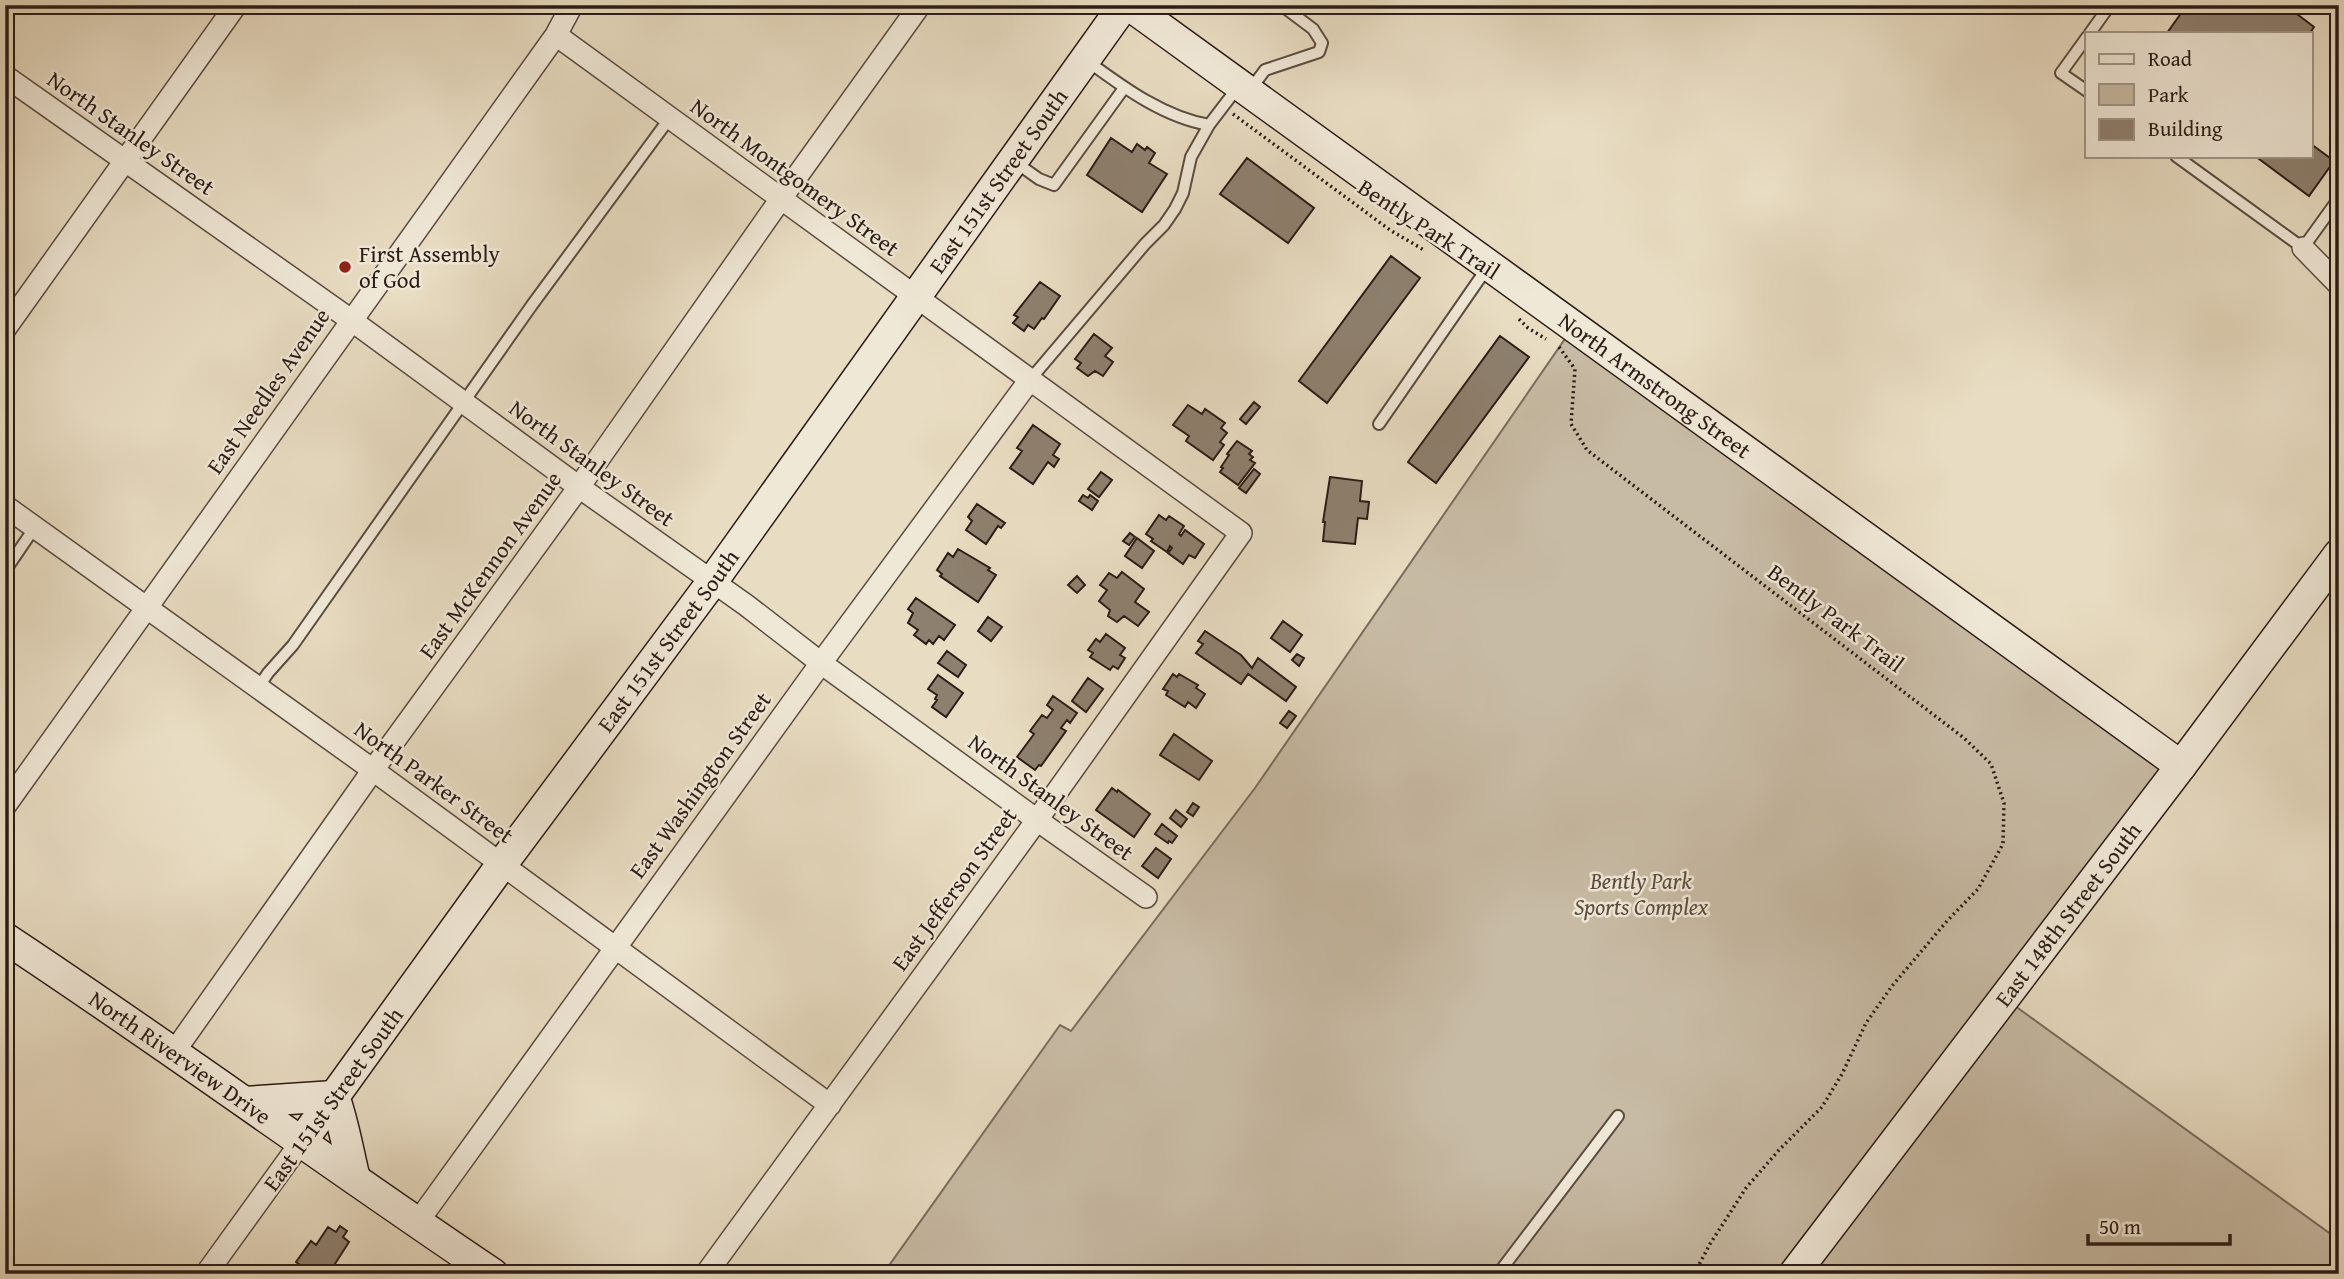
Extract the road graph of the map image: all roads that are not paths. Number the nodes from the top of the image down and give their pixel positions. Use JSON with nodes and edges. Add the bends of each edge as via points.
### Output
{"nodes":[{"id":1,"x":236,"y":5,"type":"edge"},
{"id":2,"x":572,"y":5,"type":"edge"},
{"id":3,"x":920,"y":5,"type":"edge"},
{"id":4,"x":1126,"y":5,"type":"edge"},
{"id":5,"x":1281,"y":5,"type":"edge"},
{"id":6,"x":2110,"y":5,"type":"edge"},
{"id":7,"x":2090,"y":32,"type":"edge"},
{"id":8,"x":556,"y":35,"type":"junction"},
{"id":9,"x":2085,"y":39,"type":"edge"},
{"id":10,"x":1084,"y":59,"type":"junction"},
{"id":11,"x":7,"y":82,"type":"edge"},
{"id":12,"x":1124,"y":88,"type":"junction"},
{"id":13,"x":2085,"y":91,"type":"edge"},
{"id":14,"x":1237,"y":94,"type":"junction"},
{"id":15,"x":669,"y":119,"type":"junction"},
{"id":16,"x":1209,"y":125,"type":"junction"},
{"id":17,"x":2179,"y":158,"type":"edge"},
{"id":18,"x":1012,"y":160,"type":"junction"},
{"id":19,"x":125,"y":161,"type":"junction"},
{"id":20,"x":2339,"y":198,"type":"edge"},
{"id":21,"x":780,"y":200,"type":"junction"},
{"id":22,"x":2303,"y":247,"type":"junction"},
{"id":23,"x":1489,"y":265,"type":"junction"},
{"id":24,"x":2339,"y":285,"type":"edge"},
{"id":25,"x":917,"y":296,"type":"junction"},
{"id":26,"x":351,"y":320,"type":"junction"},
{"id":27,"x":5,"y":329,"type":"edge"},
{"id":28,"x":1029,"y":381,"type":"junction"},
{"id":29,"x":465,"y":403,"type":"junction"},
{"id":30,"x":1378,"y":424,"type":"dead end"},
{"id":31,"x":579,"y":487,"type":"junction"},
{"id":32,"x":5,"y":506,"type":"edge"},
{"id":33,"x":35,"y":527,"type":"junction"},
{"id":34,"x":1241,"y":533,"type":"joint"},
{"id":35,"x":2339,"y":554,"type":"edge"},
{"id":36,"x":5,"y":571,"type":"edge"},
{"id":37,"x":712,"y":582,"type":"junction"},
{"id":38,"x":148,"y":607,"type":"junction"},
{"id":39,"x":821,"y":663,"type":"junction"},
{"id":40,"x":258,"y":688,"type":"junction"},
{"id":41,"x":2181,"y":766,"type":"junction"},
{"id":42,"x":373,"y":770,"type":"junction"},
{"id":43,"x":5,"y":806,"type":"edge"},
{"id":44,"x":1037,"y":820,"type":"junction"},
{"id":45,"x":503,"y":864,"type":"junction"},
{"id":46,"x":1146,"y":897,"type":"dead end"},
{"id":47,"x":5,"y":938,"type":"edge"},
{"id":48,"x":616,"y":947,"type":"junction"},
{"id":49,"x":174,"y":1052,"type":"junction"},
{"id":50,"x":334,"y":1097,"type":"junction"},
{"id":51,"x":245,"y":1101,"type":"junction"},
{"id":52,"x":830,"y":1105,"type":"junction"},
{"id":53,"x":1618,"y":1116,"type":"dead end"},
{"id":54,"x":302,"y":1141,"type":"junction"},
{"id":55,"x":355,"y":1179,"type":"junction"},
{"id":56,"x":417,"y":1223,"type":"junction"},
{"id":57,"x":205,"y":1274,"type":"edge"},
{"id":58,"x":493,"y":1274,"type":"edge"},
{"id":59,"x":706,"y":1274,"type":"edge"},
{"id":60,"x":1498,"y":1274,"type":"edge"},
{"id":61,"x":1794,"y":1274,"type":"edge"}],
"edges":[{"from":1,"to":19,"type":"street"},
{"from":2,"to":8,"type":"street","name":"East Needles Avenue"},
{"from":3,"to":21,"type":"street","name":"East McKennon Avenue"},
{"from":4,"to":10,"type":"street","name":"East 151st Street South"},
{"from":4,"to":14,"type":"street","name":"North Armstrong Street"},
{"from":5,"to":14,"type":"lane","via":[[1313,29],[1322,43],[1319,52],[1265,70]]},
{"from":6,"to":7,"type":"lane"},
{"from":8,"to":15,"type":"street","name":"North Montgomery Street"},
{"from":8,"to":26,"type":"street","name":"East Needles Avenue"},
{"from":9,"to":13,"type":"lane","via":[[2061,73]]},
{"from":10,"to":12,"type":"lane"},
{"from":10,"to":18,"type":"street","name":"East 151st Street South"},
{"from":11,"to":19,"type":"street","name":"North Stanley Street"},
{"from":12,"to":16,"type":"lane","via":[[1187,121]]},
{"from":12,"to":18,"type":"lane","via":[[1054,185]]},
{"from":14,"to":16,"type":"lane"},
{"from":14,"to":23,"type":"street","name":"North Armstrong Street"},
{"from":15,"to":21,"type":"street","name":"North Montgomery Street"},
{"from":15,"to":29,"type":"lane"},
{"from":16,"to":28,"type":"lane","via":[[1191,157],[1183,193],[1164,225]]},
{"from":17,"to":22,"type":"lane"},
{"from":18,"to":25,"type":"street","name":"East 151st Street South"},
{"from":19,"to":26,"type":"street","name":"North Stanley Street"},
{"from":19,"to":27,"type":"street"},
{"from":20,"to":22,"type":"lane"},
{"from":21,"to":25,"type":"street","name":"North Montgomery Street"},
{"from":21,"to":31,"type":"street","name":"East McKennon Avenue"},
{"from":22,"to":24,"type":"street"},
{"from":23,"to":30,"type":"lane"},
{"from":23,"to":41,"type":"street","name":"North Armstrong Street"},
{"from":25,"to":28,"type":"street","name":"North Montgomery Street"},
{"from":25,"to":37,"type":"street","name":"East 151st Street South"},
{"from":26,"to":29,"type":"street","name":"North Stanley Street"},
{"from":26,"to":38,"type":"street","name":"East Needles Avenue"},
{"from":28,"to":34,"type":"street","name":"North Montgomery Street"},
{"from":28,"to":39,"type":"street","name":"East Washington Street"},
{"from":29,"to":31,"type":"street","name":"North Stanley Street"},
{"from":29,"to":40,"type":"lane"},
{"from":31,"to":37,"type":"street","name":"North Stanley Street"},
{"from":31,"to":42,"type":"street","name":"East McKennon Avenue"},
{"from":32,"to":33,"type":"street","name":"North Parker Street"},
{"from":33,"to":36,"type":"lane"},
{"from":33,"to":38,"type":"street","name":"North Parker Street"},
{"from":34,"to":44,"type":"street","name":"East Jefferson Street"},
{"from":35,"to":41,"type":"street","name":"East 148th Street South"},
{"from":37,"to":39,"type":"street","name":"North Stanley Street"},
{"from":37,"to":45,"type":"street","name":"East 151st Street South"},
{"from":38,"to":40,"type":"street","name":"North Parker Street"},
{"from":38,"to":43,"type":"street","name":"East Needles Avenue"},
{"from":39,"to":44,"type":"street","name":"North Stanley Street"},
{"from":39,"to":48,"type":"street","name":"East Washington Street"},
{"from":40,"to":42,"type":"street","name":"North Parker Street"},
{"from":41,"to":61,"type":"street","name":"East 148th Street South"},
{"from":42,"to":45,"type":"street","name":"North Parker Street"},
{"from":42,"to":49,"type":"street","name":"East McKennon Avenue"},
{"from":44,"to":46,"type":"street","name":"North Stanley Street"},
{"from":44,"to":52,"type":"street","name":"East Jefferson Street"},
{"from":45,"to":48,"type":"street","name":"North Parker Street"},
{"from":45,"to":50,"type":"street","name":"East 151st Street South"},
{"from":47,"to":49,"type":"street","name":"North Riverview Drive"},
{"from":48,"to":52,"type":"street","name":"North Parker Street"},
{"from":48,"to":56,"type":"street","name":"East Washington Street"},
{"from":49,"to":51,"type":"street","name":"North Riverview Drive"},
{"from":50,"to":51,"type":"street"},
{"from":50,"to":54,"type":"street","name":"East 151st Street South"},
{"from":50,"to":55,"type":"street"},
{"from":51,"to":54,"type":"street","name":"North Riverview Drive"},
{"from":52,"to":59,"type":"street","name":"East Jefferson Street"},
{"from":53,"to":60,"type":"lane"},
{"from":54,"to":55,"type":"street","name":"North Riverview Drive"},
{"from":54,"to":57,"type":"street","name":"East 151st Street South"},
{"from":55,"to":56,"type":"street","name":"North Riverview Drive"},
{"from":56,"to":58,"type":"street","name":"North Riverview Drive"}]}
